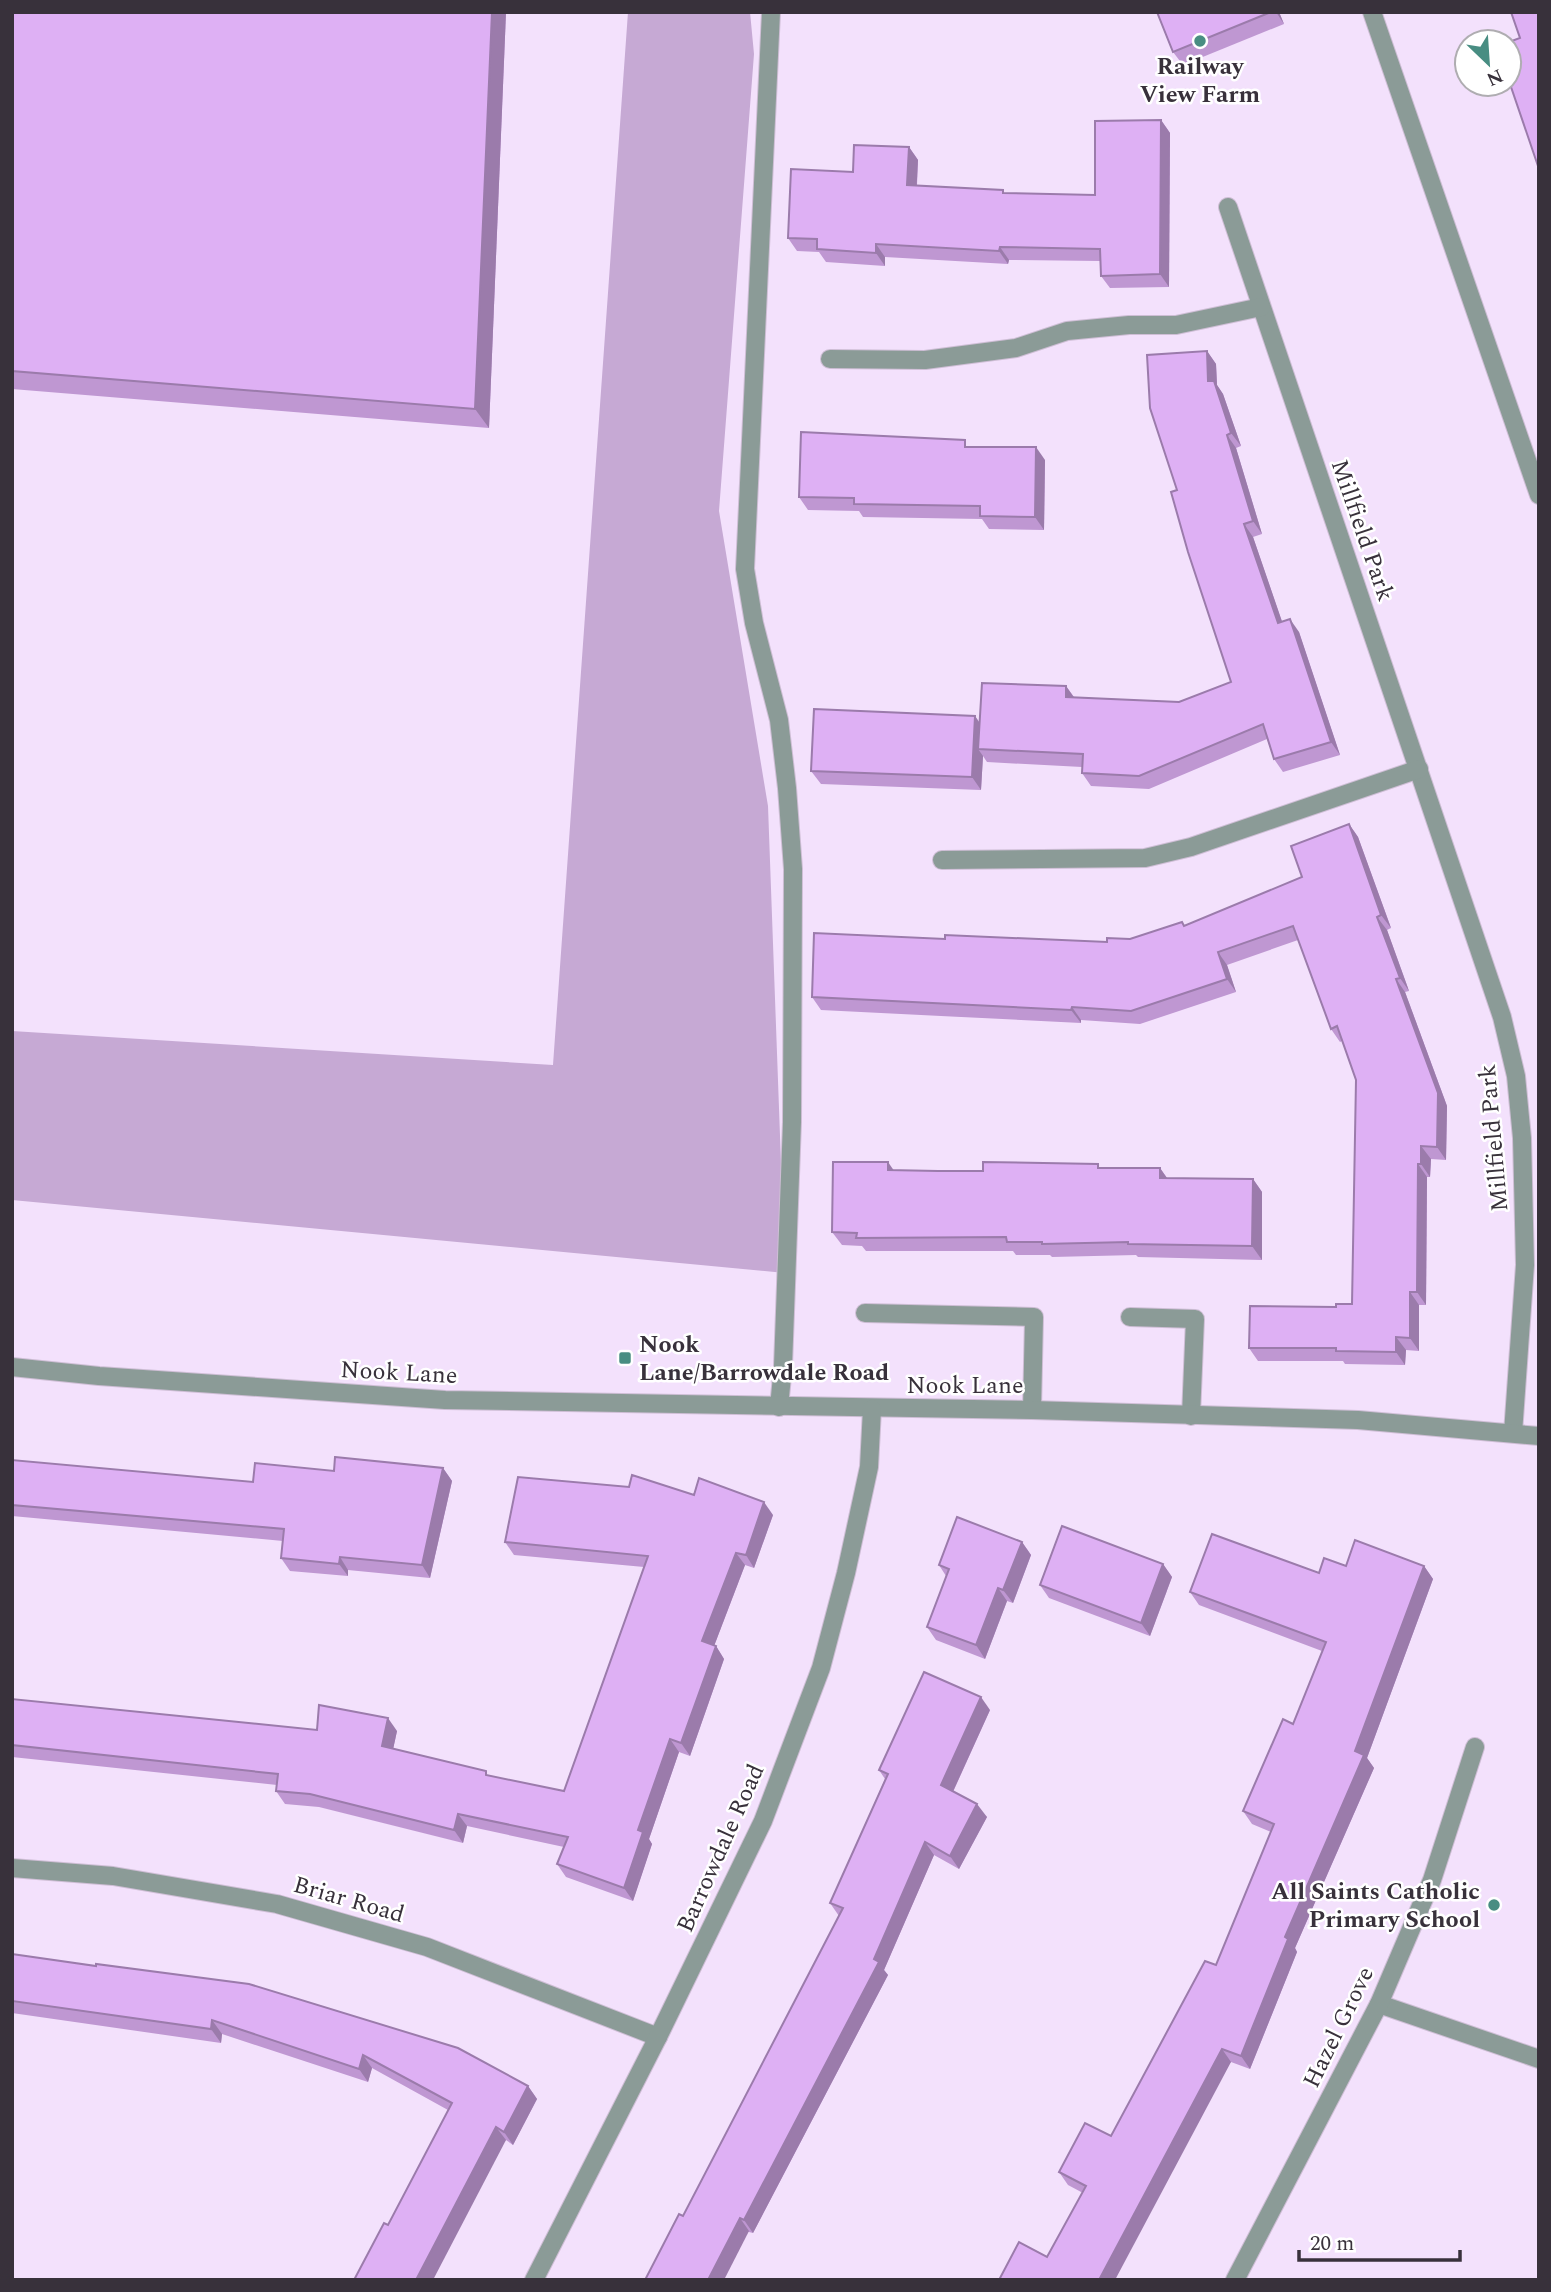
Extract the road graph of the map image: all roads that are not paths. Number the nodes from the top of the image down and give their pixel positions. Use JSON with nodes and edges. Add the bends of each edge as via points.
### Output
{"nodes":[{"id":1,"x":771,"y":12,"type":"edge"},
{"id":2,"x":1372,"y":12,"type":"edge"},
{"id":3,"x":1228,"y":207,"type":"dead end"},
{"id":4,"x":1261,"y":307,"type":"junction"},
{"id":5,"x":830,"y":359,"type":"dead end"},
{"id":6,"x":1539,"y":495,"type":"edge"},
{"id":7,"x":1419,"y":769,"type":"junction"},
{"id":8,"x":942,"y":860,"type":"dead end"},
{"id":9,"x":865,"y":1312,"type":"dead end"},
{"id":10,"x":1130,"y":1317,"type":"dead end"},
{"id":11,"x":12,"y":1367,"type":"edge"},
{"id":12,"x":779,"y":1407,"type":"junction"},
{"id":13,"x":872,"y":1409,"type":"junction"},
{"id":14,"x":1032,"y":1410,"type":"junction"},
{"id":15,"x":1191,"y":1416,"type":"junction"},
{"id":16,"x":1513,"y":1433,"type":"junction"},
{"id":17,"x":1539,"y":1436,"type":"edge"},
{"id":18,"x":1475,"y":1747,"type":"dead end"},
{"id":19,"x":12,"y":1868,"type":"edge"},
{"id":20,"x":1379,"y":2004,"type":"junction"},
{"id":21,"x":658,"y":2037,"type":"junction"},
{"id":22,"x":1539,"y":2059,"type":"edge"},
{"id":23,"x":534,"y":2280,"type":"edge"},
{"id":24,"x":1235,"y":2280,"type":"edge"}],
"edges":[{"from":1,"to":12,"type":"street","via":[[746,569],[754,623],[779,720],[793,869],[792,1122]]},
{"from":2,"to":6,"type":"street"},
{"from":3,"to":4,"type":"street","name":"Millfield Park"},
{"from":4,"to":5,"type":"street","via":[[1176,325],[1067,331],[1016,348],[925,360]]},
{"from":4,"to":7,"type":"street","name":"Millfield Park"},
{"from":7,"to":8,"type":"street","via":[[1191,847],[1145,858]]},
{"from":7,"to":16,"type":"street","name":"Millfield Park","via":[[1502,1017],[1516,1076],[1525,1265]]},
{"from":9,"to":14,"type":"street","via":[[1034,1317]]},
{"from":10,"to":15,"type":"street","via":[[1195,1319]]},
{"from":11,"to":12,"type":"street","name":"Nook Lane","via":[[445,1400]]},
{"from":12,"to":13,"type":"street","name":"Nook Lane"},
{"from":13,"to":14,"type":"street","name":"Nook Lane"},
{"from":13,"to":21,"type":"street","name":"Barrowdale Road","via":[[869,1467],[821,1668],[763,1821]]},
{"from":14,"to":15,"type":"street","name":"Nook Lane"},
{"from":15,"to":16,"type":"street","name":"Nook Lane","via":[[1358,1420]]},
{"from":16,"to":17,"type":"street","name":"Nook Lane"},
{"from":18,"to":20,"type":"street","name":"Hazel Grove","via":[[1432,1880]]},
{"from":19,"to":21,"type":"street","name":"Briar Road","via":[[113,1876],[277,1904],[427,1947]]},
{"from":20,"to":22,"type":"street"},
{"from":20,"to":24,"type":"street","name":"Hazel Grove"},
{"from":21,"to":23,"type":"street","name":"Barrowdale Road"}]}
